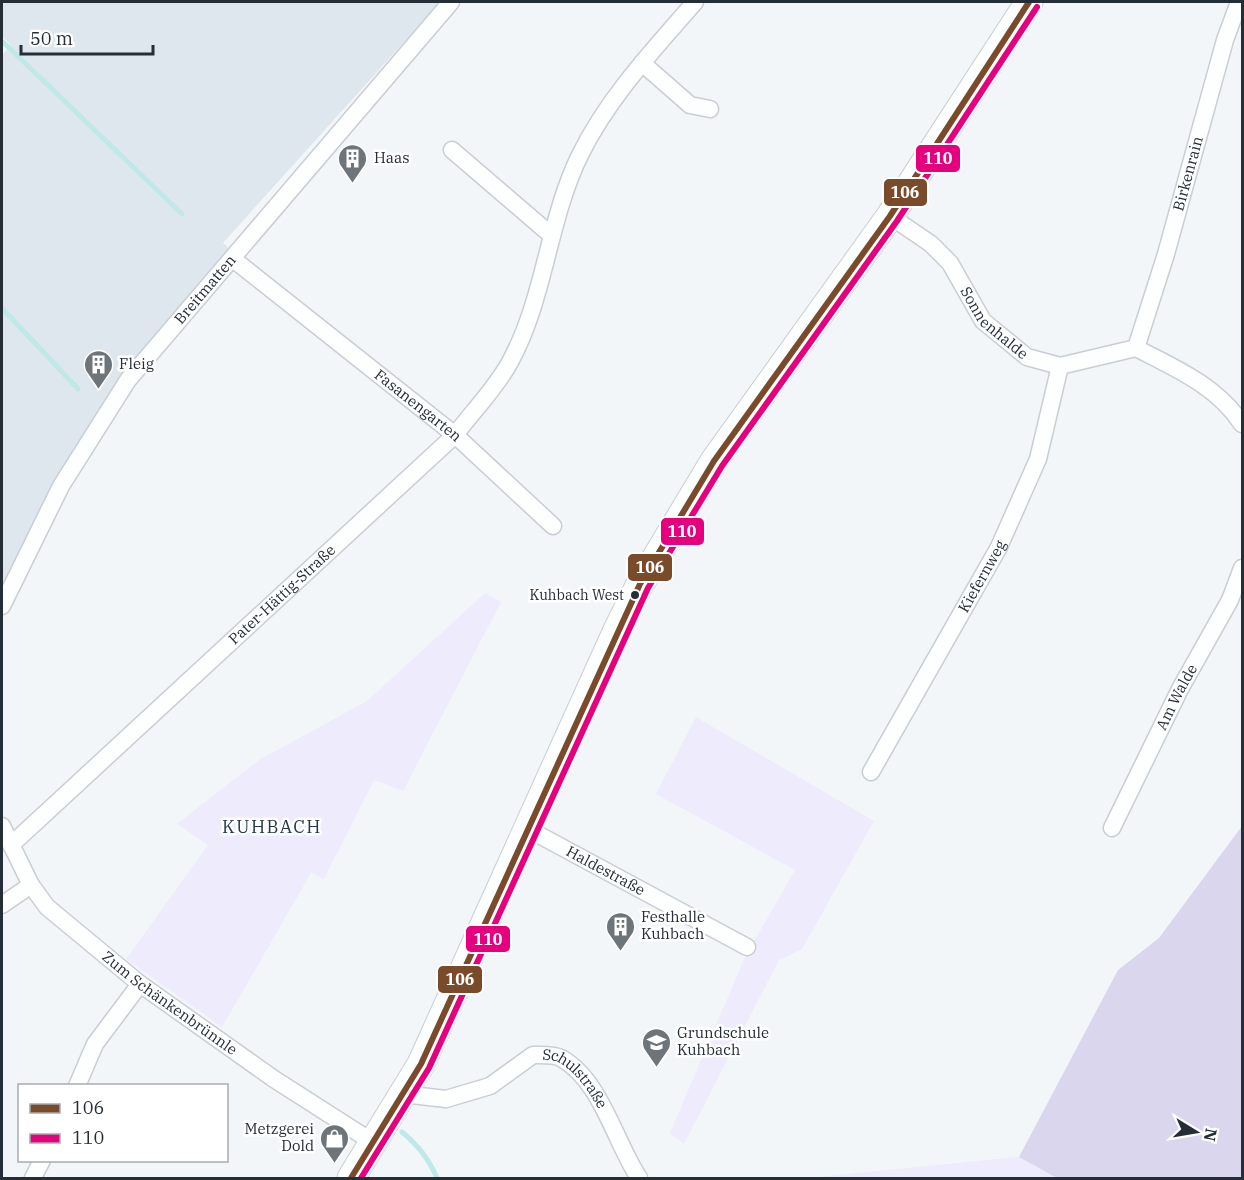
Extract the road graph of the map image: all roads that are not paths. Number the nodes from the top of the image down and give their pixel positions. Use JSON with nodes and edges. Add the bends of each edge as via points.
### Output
{"nodes":[{"id":1,"x":451,"y":2,"type":"edge"},
{"id":2,"x":695,"y":2,"type":"edge"},
{"id":3,"x":1239,"y":2,"type":"edge"},
{"id":4,"x":1022,"y":4,"type":"edge"},
{"id":5,"x":642,"y":63,"type":"junction"},
{"id":6,"x":710,"y":109,"type":"dead end"},
{"id":7,"x":452,"y":150,"type":"dead end"},
{"id":8,"x":890,"y":216,"type":"junction"},
{"id":9,"x":551,"y":235,"type":"junction"},
{"id":10,"x":233,"y":259,"type":"junction"},
{"id":11,"x":1136,"y":348,"type":"junction"},
{"id":12,"x":1060,"y":366,"type":"junction"},
{"id":13,"x":1242,"y":424,"type":"edge"},
{"id":14,"x":455,"y":435,"type":"junction"},
{"id":15,"x":553,"y":526,"type":"dead end"},
{"id":16,"x":1242,"y":568,"type":"edge"},
{"id":17,"x":2,"y":606,"type":"edge"},
{"id":18,"x":871,"y":772,"type":"dead end"},
{"id":19,"x":2,"y":826,"type":"edge"},
{"id":20,"x":1112,"y":828,"type":"dead end"},
{"id":21,"x":528,"y":829,"type":"junction"},
{"id":22,"x":11,"y":845,"type":"junction"},
{"id":23,"x":31,"y":885,"type":"junction"},
{"id":24,"x":2,"y":905,"type":"edge"},
{"id":25,"x":747,"y":947,"type":"dead end"},
{"id":26,"x":140,"y":984,"type":"junction"},
{"id":27,"x":78,"y":1084,"type":"edge"},
{"id":28,"x":403,"y":1094,"type":"junction"},
{"id":29,"x":374,"y":1143,"type":"junction"},
{"id":30,"x":42,"y":1162,"type":"edge"},
{"id":31,"x":33,"y":1179,"type":"edge"},
{"id":32,"x":351,"y":1179,"type":"edge"},
{"id":33,"x":639,"y":1179,"type":"edge"}],
"edges":[{"from":1,"to":10,"type":"street","name":"Breitmatten"},
{"from":2,"to":5,"type":"street","name":"Fasanengarten"},
{"from":3,"to":11,"type":"street","name":"Birkenrain"},
{"from":4,"to":8,"type":"main road"},
{"from":5,"to":6,"type":"street","via":[[690,105]]},
{"from":5,"to":9,"type":"street","name":"Fasanengarten","via":[[580,154]]},
{"from":7,"to":9,"type":"street"},
{"from":8,"to":12,"type":"street","name":"Sonnenhalde","via":[[932,244],[950,263],[983,321],[1002,339],[1027,357]]},
{"from":8,"to":21,"type":"main road","via":[[714,461],[646,575],[617,630]]},
{"from":9,"to":14,"type":"street","name":"Fasanengarten","via":[[532,304],[509,363]]},
{"from":10,"to":14,"type":"street","name":"Fasanengarten"},
{"from":10,"to":17,"type":"street","name":"Breitmatten","via":[[128,380],[101,418],[61,486]]},
{"from":11,"to":12,"type":"street","name":"Sonnenhalde"},
{"from":11,"to":13,"type":"street","via":[[1199,380]]},
{"from":12,"to":18,"type":"street","name":"Kiefernweg","via":[[1038,459],[999,547]]},
{"from":14,"to":15,"type":"street"},
{"from":14,"to":22,"type":"street","name":"Pater-Hättig-Straße"},
{"from":16,"to":20,"type":"street","name":"Am Walde","via":[[1230,600],[1180,689]]},
{"from":19,"to":22,"type":"street","name":"Zum Schänkenbrünnle"},
{"from":21,"to":25,"type":"street","name":"Haldestraße"},
{"from":21,"to":28,"type":"main road","via":[[421,1064]]},
{"from":22,"to":23,"type":"street","name":"Zum Schänkenbrünnle"},
{"from":23,"to":24,"type":"street"},
{"from":23,"to":26,"type":"street","name":"Zum Schänkenbrünnle","via":[[47,908]]},
{"from":26,"to":27,"type":"street","via":[[95,1044]]},
{"from":26,"to":29,"type":"street","name":"Zum Schänkenbrünnle","via":[[274,1079]]},
{"from":28,"to":29,"type":"main road"},
{"from":28,"to":33,"type":"street","name":"Schulstraße","via":[[446,1100],[490,1086],[533,1054],[559,1057],[582,1075],[607,1114]]},
{"from":29,"to":32,"type":"main road"},
{"from":30,"to":31,"type":"street"}]}
